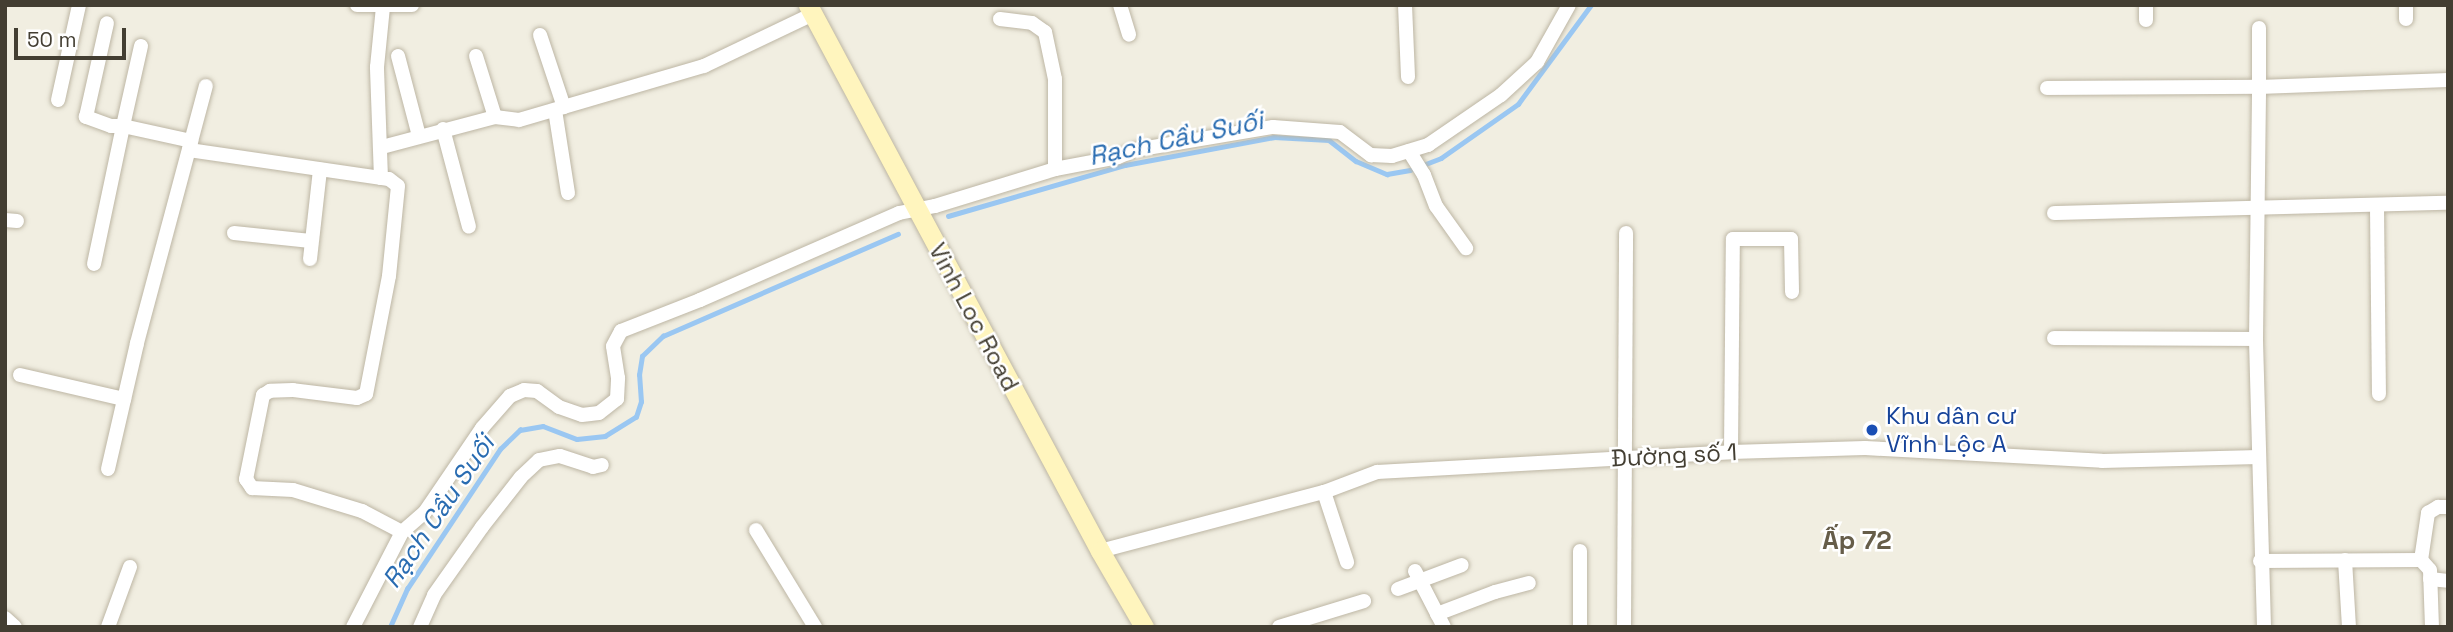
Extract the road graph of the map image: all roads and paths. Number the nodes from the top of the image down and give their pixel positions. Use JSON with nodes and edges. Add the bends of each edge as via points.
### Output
{"nodes":[{"id":1,"x":79,"y":5,"type":"edge"},
{"id":2,"x":357,"y":5,"type":"edge"},
{"id":3,"x":412,"y":5,"type":"edge"},
{"id":4,"x":1120,"y":5,"type":"edge"},
{"id":5,"x":1405,"y":5,"type":"edge"},
{"id":6,"x":1569,"y":5,"type":"edge"},
{"id":7,"x":383,"y":7,"type":"edge"},
{"id":8,"x":810,"y":10,"type":"edge"},
{"id":9,"x":1000,"y":19,"type":"dead end"},
{"id":10,"x":107,"y":23,"type":"dead end"},
{"id":11,"x":2259,"y":27,"type":"dead end"},
{"id":12,"x":540,"y":35,"type":"dead end"},
{"id":13,"x":1129,"y":35,"type":"dead end"},
{"id":14,"x":141,"y":46,"type":"dead end"},
{"id":15,"x":398,"y":56,"type":"dead end"},
{"id":16,"x":475,"y":56,"type":"dead end"},
{"id":17,"x":1408,"y":77,"type":"dead end"},
{"id":18,"x":2448,"y":80,"type":"edge"},
{"id":19,"x":206,"y":86,"type":"dead end"},
{"id":20,"x":2259,"y":87,"type":"junction"},
{"id":21,"x":2047,"y":88,"type":"dead end"},
{"id":22,"x":58,"y":100,"type":"dead end"},
{"id":23,"x":560,"y":108,"type":"junction"},
{"id":24,"x":495,"y":117,"type":"junction"},
{"id":25,"x":123,"y":126,"type":"junction"},
{"id":26,"x":443,"y":129,"type":"junction"},
{"id":27,"x":419,"y":136,"type":"junction"},
{"id":28,"x":190,"y":146,"type":"junction"},
{"id":29,"x":382,"y":147,"type":"junction"},
{"id":30,"x":1412,"y":155,"type":"junction"},
{"id":31,"x":1055,"y":169,"type":"junction"},
{"id":32,"x":320,"y":170,"type":"junction"},
{"id":33,"x":382,"y":178,"type":"junction"},
{"id":34,"x":568,"y":193,"type":"dead end"},
{"id":35,"x":2448,"y":203,"type":"edge"},
{"id":36,"x":2377,"y":206,"type":"junction"},
{"id":37,"x":916,"y":209,"type":"junction"},
{"id":38,"x":2258,"y":209,"type":"junction"},
{"id":39,"x":2054,"y":213,"type":"dead end"},
{"id":40,"x":469,"y":228,"type":"dead end"},
{"id":41,"x":234,"y":233,"type":"dead end"},
{"id":42,"x":1626,"y":233,"type":"dead end"},
{"id":43,"x":312,"y":241,"type":"junction"},
{"id":44,"x":1466,"y":248,"type":"dead end"},
{"id":45,"x":310,"y":259,"type":"dead end"},
{"id":46,"x":94,"y":264,"type":"dead end"},
{"id":47,"x":1792,"y":292,"type":"dead end"},
{"id":48,"x":2054,"y":338,"type":"dead end"},
{"id":49,"x":2256,"y":339,"type":"junction"},
{"id":50,"x":20,"y":375,"type":"dead end"},
{"id":51,"x":2379,"y":394,"type":"dead end"},
{"id":52,"x":124,"y":399,"type":"junction"},
{"id":53,"x":1731,"y":452,"type":"junction"},
{"id":54,"x":1626,"y":457,"type":"junction"},
{"id":55,"x":2259,"y":457,"type":"junction"},
{"id":56,"x":601,"y":465,"type":"dead end"},
{"id":57,"x":108,"y":469,"type":"dead end"},
{"id":58,"x":1324,"y":492,"type":"junction"},
{"id":59,"x":2448,"y":507,"type":"edge"},
{"id":60,"x":756,"y":530,"type":"dead end"},
{"id":61,"x":402,"y":533,"type":"junction"},
{"id":62,"x":1100,"y":551,"type":"junction"},
{"id":63,"x":1580,"y":551,"type":"dead end"},
{"id":64,"x":2421,"y":560,"type":"junction"},
{"id":65,"x":2260,"y":561,"type":"junction"},
{"id":66,"x":2345,"y":561,"type":"junction"},
{"id":67,"x":1348,"y":562,"type":"dead end"},
{"id":68,"x":1462,"y":565,"type":"dead end"},
{"id":69,"x":130,"y":567,"type":"dead end"},
{"id":70,"x":1417,"y":576,"type":"junction"},
{"id":71,"x":2430,"y":579,"type":"junction"},
{"id":72,"x":2448,"y":581,"type":"edge"},
{"id":73,"x":1529,"y":583,"type":"dead end"},
{"id":74,"x":1398,"y":589,"type":"dead end"},
{"id":75,"x":1364,"y":601,"type":"dead end"},
{"id":76,"x":5,"y":618,"type":"edge"},
{"id":77,"x":1440,"y":620,"type":"edge"},
{"id":78,"x":15,"y":627,"type":"edge"},
{"id":79,"x":108,"y":627,"type":"edge"},
{"id":80,"x":353,"y":627,"type":"edge"},
{"id":81,"x":420,"y":627,"type":"edge"},
{"id":82,"x":815,"y":627,"type":"edge"},
{"id":83,"x":1144,"y":627,"type":"edge"},
{"id":84,"x":1279,"y":627,"type":"edge"},
{"id":85,"x":1580,"y":627,"type":"edge"},
{"id":86,"x":1624,"y":627,"type":"edge"},
{"id":87,"x":2264,"y":627,"type":"edge"},
{"id":88,"x":2349,"y":627,"type":"edge"},
{"id":89,"x":2432,"y":627,"type":"edge"}],
"edges":[{"from":1,"to":22,"type":"street"},
{"from":2,"to":7,"type":"street"},
{"from":3,"to":7,"type":"street"},
{"from":4,"to":13,"type":"street"},
{"from":5,"to":17,"type":"street"},
{"from":6,"to":30,"type":"street","via":[[1536,62],[1501,95]]},
{"from":7,"to":29,"type":"street","via":[[377,67]]},
{"from":8,"to":23,"type":"street","via":[[704,66]]},
{"from":8,"to":37,"type":"main road","name":"Vinh Loc Road"},
{"from":9,"to":31,"type":"street","via":[[1032,23],[1045,32],[1055,79]]},
{"from":10,"to":25,"type":"street","via":[[86,117]]},
{"from":11,"to":20,"type":"street"},
{"from":12,"to":23,"type":"street"},
{"from":14,"to":25,"type":"street"},
{"from":15,"to":27,"type":"street"},
{"from":16,"to":24,"type":"street"},
{"from":18,"to":20,"type":"street"},
{"from":19,"to":28,"type":"street"},
{"from":20,"to":21,"type":"street"},
{"from":20,"to":38,"type":"street"},
{"from":23,"to":24,"type":"street","via":[[519,120]]},
{"from":23,"to":34,"type":"street"},
{"from":24,"to":26,"type":"street"},
{"from":25,"to":28,"type":"street"},
{"from":25,"to":46,"type":"street"},
{"from":26,"to":27,"type":"street"},
{"from":26,"to":40,"type":"street"},
{"from":27,"to":29,"type":"street"},
{"from":28,"to":32,"type":"street"},
{"from":28,"to":52,"type":"street"},
{"from":29,"to":33,"type":"street"},
{"from":30,"to":31,"type":"street","via":[[1371,155],[1340,132],[1273,127],[1135,150]]},
{"from":30,"to":44,"type":"street","via":[[1436,206]]},
{"from":31,"to":37,"type":"street"},
{"from":32,"to":33,"type":"street"},
{"from":32,"to":43,"type":"street"},
{"from":33,"to":61,"type":"street","via":[[395,181],[399,194],[366,394],[357,398],[293,390],[263,395],[246,479],[252,488],[293,490],[362,511]]},
{"from":35,"to":36,"type":"street"},
{"from":36,"to":38,"type":"street"},
{"from":36,"to":51,"type":"street"},
{"from":37,"to":61,"type":"street","via":[[621,331],[613,346],[617,398],[599,413],[582,415],[559,407],[537,391],[510,396],[482,428],[425,512]]},
{"from":37,"to":62,"type":"main road","name":"Vinh Loc Road"},
{"from":38,"to":39,"type":"street"},
{"from":38,"to":49,"type":"street"},
{"from":41,"to":43,"type":"street"},
{"from":42,"to":54,"type":"street"},
{"from":43,"to":45,"type":"street"},
{"from":47,"to":53,"type":"street","via":[[1791,239],[1733,239]]},
{"from":48,"to":49,"type":"street"},
{"from":49,"to":55,"type":"street"},
{"from":50,"to":52,"type":"street"},
{"from":52,"to":57,"type":"street"},
{"from":53,"to":54,"type":"street","name":"Đường số 1"},
{"from":53,"to":55,"type":"street","name":"Đường số 1","via":[[1865,449],[2102,461]]},
{"from":54,"to":58,"type":"street","name":"Đường số 1","via":[[1377,472]]},
{"from":54,"to":86,"type":"street"},
{"from":55,"to":65,"type":"street"},
{"from":56,"to":81,"type":"street","via":[[593,467],[560,456],[539,460],[482,527],[434,595]]},
{"from":58,"to":62,"type":"street","name":"Đường số 1"},
{"from":58,"to":67,"type":"street"},
{"from":59,"to":64,"type":"street","via":[[2428,513]]},
{"from":60,"to":82,"type":"street"},
{"from":61,"to":80,"type":"street"},
{"from":62,"to":83,"type":"main road","name":"Vinh Loc Road"},
{"from":63,"to":85,"type":"street"},
{"from":64,"to":66,"type":"street"},
{"from":64,"to":71,"type":"street","via":[[2430,570]]},
{"from":65,"to":66,"type":"street"},
{"from":65,"to":87,"type":"street"},
{"from":66,"to":88,"type":"street"},
{"from":68,"to":70,"type":"street"},
{"from":69,"to":79,"type":"street"},
{"from":70,"to":74,"type":"street"},
{"from":70,"to":77,"type":"street"},
{"from":71,"to":72,"type":"street"},
{"from":71,"to":89,"type":"street"},
{"from":73,"to":77,"type":"street","via":[[1495,592]]},
{"from":75,"to":84,"type":"street"},
{"from":76,"to":78,"type":"street"}]}
